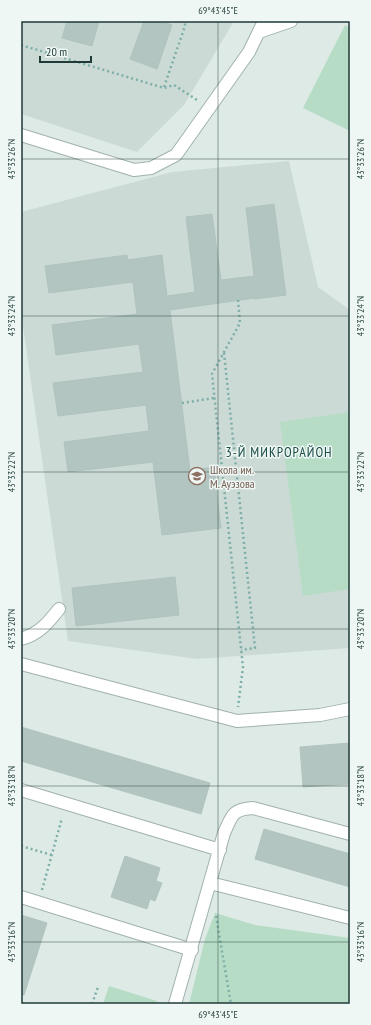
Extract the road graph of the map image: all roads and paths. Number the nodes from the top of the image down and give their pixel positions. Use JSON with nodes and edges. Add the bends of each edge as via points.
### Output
{"nodes":[{"id":1,"x":186,"y":21,"type":"edge"},
{"id":2,"x":291,"y":21,"type":"edge"},
{"id":3,"x":262,"y":26,"type":"edge"},
{"id":4,"x":21,"y":45,"type":"edge"},
{"id":5,"x":164,"y":88,"type":"junction"},
{"id":6,"x":210,"y":108,"type":"junction"},
{"id":7,"x":21,"y":135,"type":"edge"},
{"id":8,"x":238,"y":300,"type":"dead end"},
{"id":9,"x":224,"y":352,"type":"junction"},
{"id":10,"x":214,"y":398,"type":"junction"},
{"id":11,"x":182,"y":403,"type":"dead end"},
{"id":12,"x":59,"y":609,"type":"dead end"},
{"id":13,"x":21,"y":639,"type":"edge"},
{"id":14,"x":241,"y":650,"type":"junction"},
{"id":15,"x":21,"y":664,"type":"edge"},
{"id":16,"x":350,"y":709,"type":"edge"},
{"id":17,"x":237,"y":721,"type":"junction"},
{"id":18,"x":21,"y":790,"type":"edge"},
{"id":19,"x":66,"y":804,"type":"junction"},
{"id":20,"x":350,"y":834,"type":"edge"},
{"id":21,"x":21,"y":846,"type":"edge"},
{"id":22,"x":220,"y":850,"type":"junction"},
{"id":23,"x":52,"y":855,"type":"junction"},
{"id":24,"x":210,"y":883,"type":"junction"},
{"id":25,"x":21,"y":897,"type":"edge"},
{"id":26,"x":38,"y":902,"type":"junction"},
{"id":27,"x":215,"y":913,"type":"dead end"},
{"id":28,"x":350,"y":918,"type":"edge"},
{"id":29,"x":192,"y":950,"type":"junction"},
{"id":30,"x":98,"y":987,"type":"dead end"},
{"id":31,"x":92,"y":1004,"type":"edge"},
{"id":32,"x":175,"y":1004,"type":"edge"},
{"id":33,"x":230,"y":1004,"type":"edge"}],
"edges":[{"from":1,"to":5,"type":"path"},
{"from":2,"to":3,"type":"lane"},
{"from":3,"to":6,"type":"lane","via":[[249,52]]},
{"from":4,"to":5,"type":"path"},
{"from":5,"to":6,"type":"path","via":[[174,85]]},
{"from":6,"to":7,"type":"lane","via":[[176,155],[151,168],[134,170]]},
{"from":8,"to":9,"type":"path","via":[[240,322]]},
{"from":9,"to":10,"type":"path","via":[[212,374]]},
{"from":9,"to":14,"type":"path","via":[[255,648]]},
{"from":10,"to":11,"type":"path"},
{"from":10,"to":14,"type":"path"},
{"from":12,"to":13,"type":"lane","via":[[46,626]]},
{"from":14,"to":17,"type":"path","via":[[243,667]]},
{"from":15,"to":17,"type":"lane"},
{"from":16,"to":17,"type":"lane","via":[[320,715]]},
{"from":18,"to":19,"type":"lane"},
{"from":19,"to":22,"type":"lane"},
{"from":19,"to":23,"type":"path"},
{"from":20,"to":22,"type":"lane","via":[[252,808],[242,808],[233,814],[224,833]]},
{"from":21,"to":23,"type":"path"},
{"from":22,"to":24,"type":"lane"},
{"from":23,"to":26,"type":"path"},
{"from":24,"to":28,"type":"lane"},
{"from":24,"to":29,"type":"lane"},
{"from":25,"to":26,"type":"lane"},
{"from":26,"to":29,"type":"lane"},
{"from":27,"to":33,"type":"path"},
{"from":29,"to":32,"type":"lane"},
{"from":30,"to":31,"type":"path"}]}
